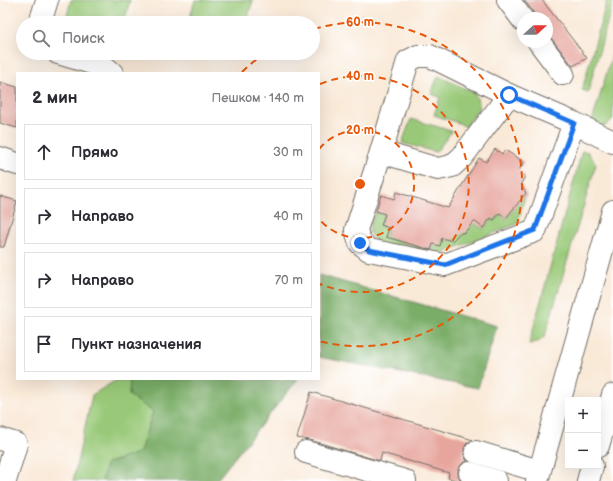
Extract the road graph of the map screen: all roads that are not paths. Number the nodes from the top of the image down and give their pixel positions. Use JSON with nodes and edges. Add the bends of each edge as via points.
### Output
{"nodes":[{"id":1,"x":47,"y":0,"type":"edge"},
{"id":2,"x":508,"y":0,"type":"edge"},
{"id":3,"x":517,"y":12,"type":"edge"},
{"id":4,"x":42,"y":16,"type":"edge"},
{"id":5,"x":544,"y":48,"type":"edge"},
{"id":6,"x":80,"y":60,"type":"edge"},
{"id":7,"x":111,"y":72,"type":"edge"},
{"id":8,"x":563,"y":74,"type":"dead end"},
{"id":9,"x":509,"y":95,"type":"junction"},
{"id":10,"x":574,"y":123,"type":"junction"},
{"id":11,"x":613,"y":142,"type":"edge"},
{"id":12,"x":381,"y":152,"type":"junction"},
{"id":13,"x":0,"y":158,"type":"edge"},
{"id":14,"x":16,"y":164,"type":"edge"},
{"id":15,"x":613,"y":211,"type":"edge"},
{"id":16,"x":609,"y":243,"type":"edge"},
{"id":17,"x":613,"y":395,"type":"edge"},
{"id":18,"x":601,"y":436,"type":"edge"},
{"id":19,"x":0,"y":439,"type":"edge"},
{"id":20,"x":306,"y":452,"type":"dead end"},
{"id":21,"x":476,"y":452,"type":"dead end"},
{"id":22,"x":591,"y":469,"type":"edge"},
{"id":23,"x":470,"y":473,"type":"dead end"},
{"id":24,"x":538,"y":476,"type":"edge"},
{"id":25,"x":6,"y":481,"type":"edge"},
{"id":26,"x":405,"y":481,"type":"edge"},
{"id":27,"x":496,"y":481,"type":"edge"},
{"id":28,"x":588,"y":481,"type":"edge"}],
"edges":[{"from":1,"to":4,"type":"street"},
{"from":2,"to":3,"type":"street"},
{"from":5,"to":8,"type":"street"},
{"from":6,"to":7,"type":"street"},
{"from":9,"to":10,"type":"street"},
{"from":9,"to":12,"type":"street","via":[[462,157],[452,166],[438,169]]},
{"from":9,"to":12,"type":"street","via":[[430,56],[418,56],[408,61]]},
{"from":10,"to":11,"type":"street"},
{"from":10,"to":12,"type":"street","via":[[535,230],[445,265],[369,250],[360,243],[356,230]]},
{"from":13,"to":14,"type":"street"},
{"from":15,"to":16,"type":"street"},
{"from":16,"to":24,"type":"street"},
{"from":17,"to":18,"type":"street"},
{"from":19,"to":25,"type":"street","via":[[16,444]]},
{"from":20,"to":26,"type":"street"},
{"from":21,"to":24,"type":"street"},
{"from":22,"to":28,"type":"street"},
{"from":23,"to":27,"type":"street"}]}
